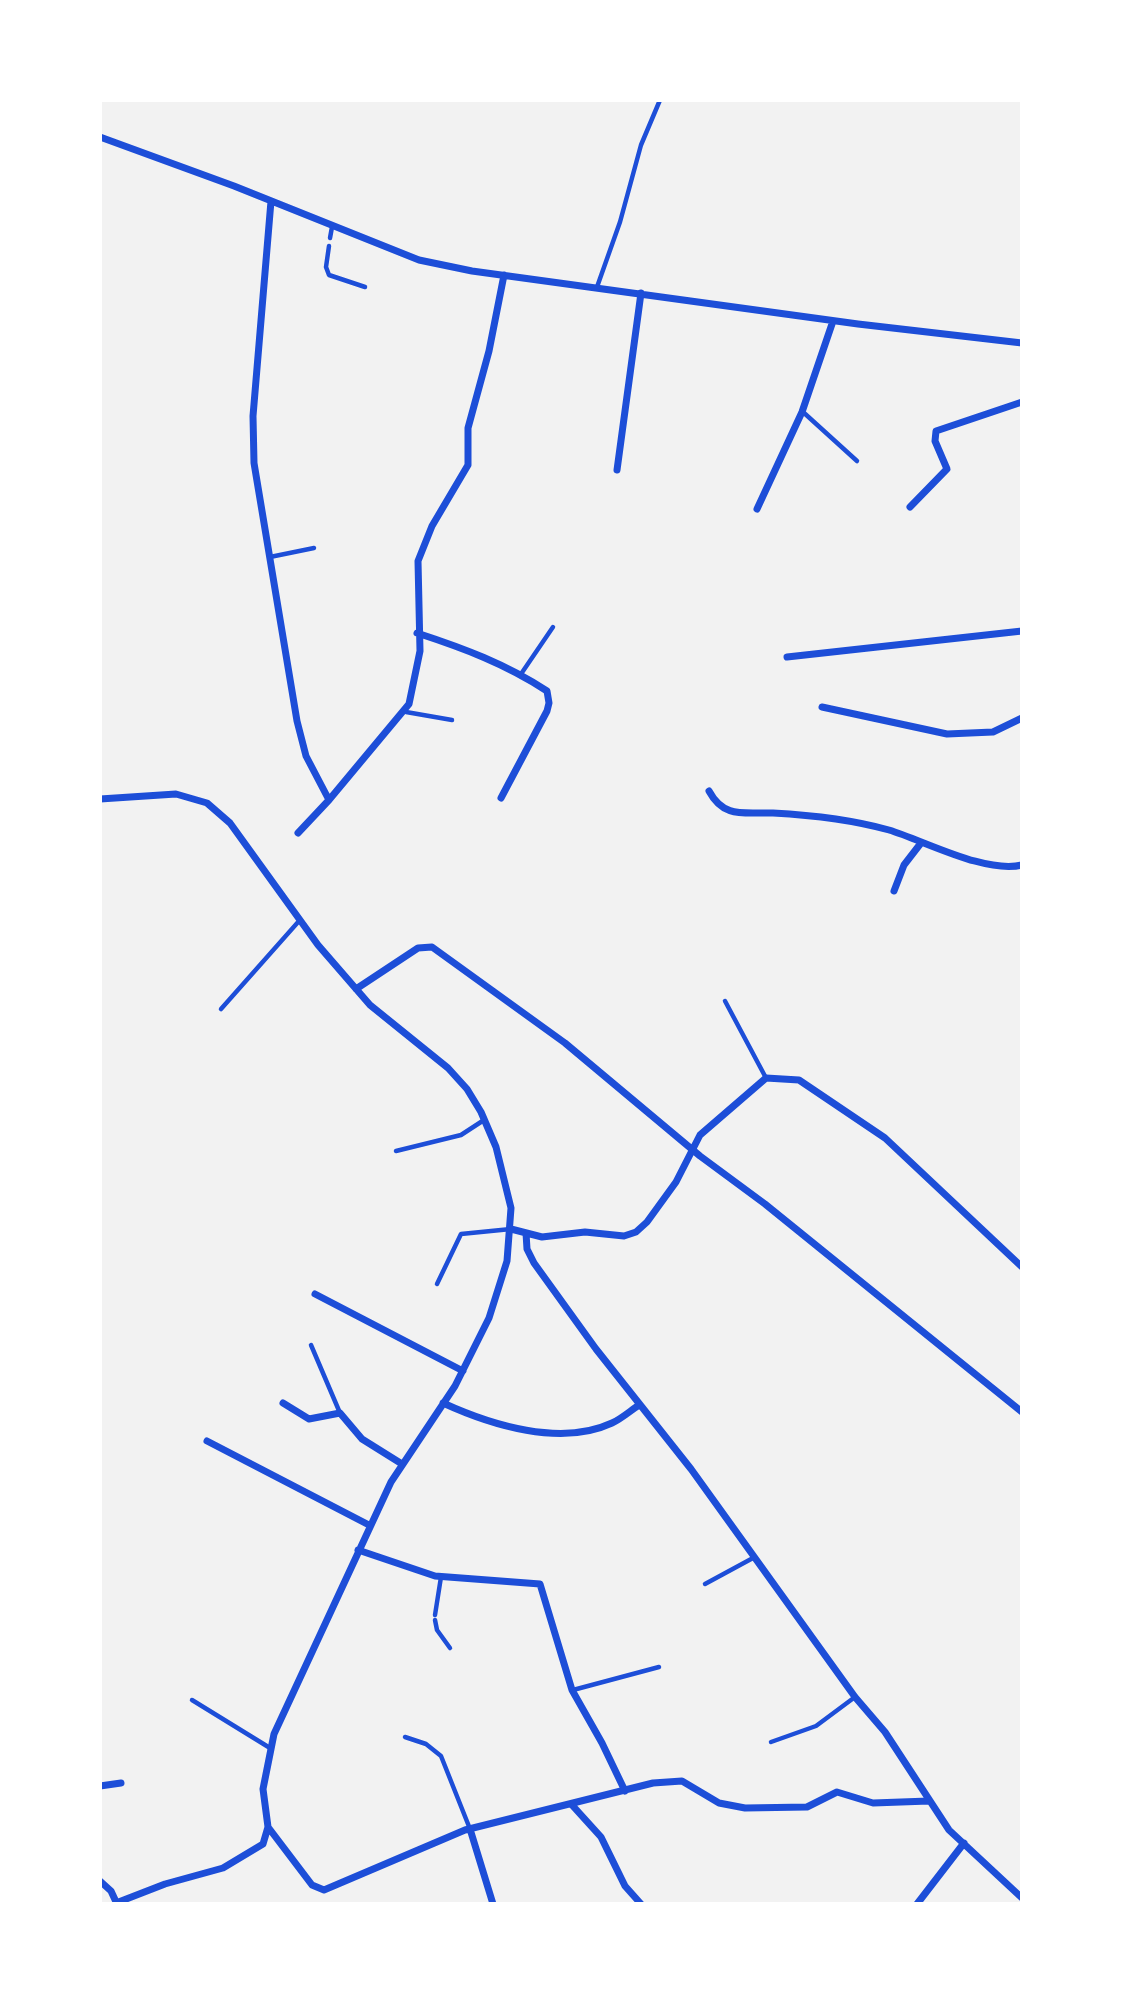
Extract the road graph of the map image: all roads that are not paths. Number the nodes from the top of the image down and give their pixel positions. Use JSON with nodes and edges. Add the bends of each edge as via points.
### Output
{"nodes":[{"id":1,"x":660,"y":100,"type":"edge"},
{"id":2,"x":100,"y":137,"type":"edge"},
{"id":3,"x":271,"y":201,"type":"junction"},
{"id":4,"x":332,"y":227,"type":"junction"},
{"id":5,"x":330,"y":238,"type":"dead end"},
{"id":6,"x":329,"y":246,"type":"dead end"},
{"id":7,"x":504,"y":275,"type":"junction"},
{"id":8,"x":365,"y":287,"type":"dead end"},
{"id":9,"x":597,"y":287,"type":"junction"},
{"id":10,"x":641,"y":293,"type":"junction"},
{"id":11,"x":833,"y":321,"type":"junction"},
{"id":12,"x":1022,"y":343,"type":"edge"},
{"id":13,"x":1022,"y":402,"type":"edge"},
{"id":14,"x":802,"y":412,"type":"junction"},
{"id":15,"x":857,"y":461,"type":"dead end"},
{"id":16,"x":617,"y":470,"type":"dead end"},
{"id":17,"x":910,"y":507,"type":"dead end"},
{"id":18,"x":757,"y":509,"type":"dead end"},
{"id":19,"x":314,"y":548,"type":"dead end"},
{"id":20,"x":270,"y":556,"type":"junction"},
{"id":21,"x":553,"y":627,"type":"dead end"},
{"id":22,"x":1022,"y":631,"type":"edge"},
{"id":23,"x":417,"y":633,"type":"junction"},
{"id":24,"x":787,"y":657,"type":"dead end"},
{"id":25,"x":521,"y":674,"type":"junction"},
{"id":26,"x":822,"y":707,"type":"dead end"},
{"id":27,"x":406,"y":712,"type":"junction"},
{"id":28,"x":1022,"y":718,"type":"edge"},
{"id":29,"x":452,"y":720,"type":"dead end"},
{"id":30,"x":709,"y":791,"type":"dead end"},
{"id":31,"x":501,"y":798,"type":"dead end"},
{"id":32,"x":100,"y":799,"type":"edge"},
{"id":33,"x":329,"y":800,"type":"junction"},
{"id":34,"x":298,"y":833,"type":"dead end"},
{"id":35,"x":921,"y":843,"type":"junction"},
{"id":36,"x":1022,"y":865,"type":"edge"},
{"id":37,"x":894,"y":891,"type":"dead end"},
{"id":38,"x":300,"y":920,"type":"junction"},
{"id":39,"x":356,"y":989,"type":"junction"},
{"id":40,"x":725,"y":1001,"type":"dead end"},
{"id":41,"x":220,"y":1009,"type":"dead end"},
{"id":42,"x":766,"y":1078,"type":"junction"},
{"id":43,"x":484,"y":1120,"type":"junction"},
{"id":44,"x":691,"y":1148,"type":"junction"},
{"id":45,"x":396,"y":1151,"type":"dead end"},
{"id":46,"x":512,"y":1229,"type":"junction"},
{"id":47,"x":526,"y":1233,"type":"junction"},
{"id":48,"x":1022,"y":1267,"type":"edge"},
{"id":49,"x":437,"y":1284,"type":"dead end"},
{"id":50,"x":315,"y":1294,"type":"dead end"},
{"id":51,"x":311,"y":1345,"type":"dead end"},
{"id":52,"x":463,"y":1371,"type":"junction"},
{"id":53,"x":283,"y":1403,"type":"dead end"},
{"id":54,"x":443,"y":1403,"type":"junction"},
{"id":55,"x":639,"y":1405,"type":"junction"},
{"id":56,"x":1022,"y":1412,"type":"edge"},
{"id":57,"x":340,"y":1413,"type":"junction"},
{"id":58,"x":207,"y":1441,"type":"dead end"},
{"id":59,"x":402,"y":1464,"type":"junction"},
{"id":60,"x":369,"y":1525,"type":"junction"},
{"id":61,"x":358,"y":1550,"type":"junction"},
{"id":62,"x":753,"y":1558,"type":"junction"},
{"id":63,"x":441,"y":1576,"type":"junction"},
{"id":64,"x":705,"y":1584,"type":"dead end"},
{"id":65,"x":450,"y":1648,"type":"dead end"},
{"id":66,"x":659,"y":1667,"type":"dead end"},
{"id":67,"x":572,"y":1690,"type":"junction"},
{"id":68,"x":855,"y":1697,"type":"junction"},
{"id":69,"x":192,"y":1700,"type":"dead end"},
{"id":70,"x":405,"y":1737,"type":"dead end"},
{"id":71,"x":771,"y":1742,"type":"dead end"},
{"id":72,"x":270,"y":1748,"type":"junction"},
{"id":73,"x":121,"y":1783,"type":"dead end"},
{"id":74,"x":100,"y":1786,"type":"edge"},
{"id":75,"x":625,"y":1791,"type":"junction"},
{"id":76,"x":929,"y":1801,"type":"junction"},
{"id":77,"x":572,"y":1805,"type":"junction"},
{"id":78,"x":268,"y":1827,"type":"junction"},
{"id":79,"x":470,"y":1829,"type":"junction"},
{"id":80,"x":964,"y":1843,"type":"junction"},
{"id":81,"x":100,"y":1881,"type":"edge"},
{"id":82,"x":1022,"y":1898,"type":"edge"},
{"id":83,"x":116,"y":1904,"type":"edge"},
{"id":84,"x":493,"y":1904,"type":"edge"},
{"id":85,"x":641,"y":1904,"type":"edge"},
{"id":86,"x":918,"y":1904,"type":"edge"}],
"edges":[{"from":1,"to":9,"type":"lane","via":[[641,145]]},
{"from":2,"to":3,"type":"street"},
{"from":3,"to":4,"type":"street"},
{"from":3,"to":20,"type":"street","via":[[253,416],[254,463]]},
{"from":4,"to":5,"type":"lane"},
{"from":4,"to":7,"type":"street","via":[[419,260]]},
{"from":6,"to":8,"type":"lane","via":[[329,275]]},
{"from":7,"to":9,"type":"street"},
{"from":7,"to":23,"type":"street","via":[[468,428],[468,465],[432,526],[418,561]]},
{"from":9,"to":10,"type":"street"},
{"from":10,"to":11,"type":"street"},
{"from":10,"to":16,"type":"street"},
{"from":11,"to":12,"type":"street"},
{"from":11,"to":14,"type":"street"},
{"from":13,"to":17,"type":"street","via":[[936,431],[935,442],[947,469]]},
{"from":14,"to":15,"type":"lane"},
{"from":14,"to":18,"type":"street"},
{"from":19,"to":20,"type":"lane"},
{"from":20,"to":33,"type":"street","via":[[303,744]]},
{"from":21,"to":25,"type":"lane"},
{"from":22,"to":24,"type":"street"},
{"from":23,"to":25,"type":"street"},
{"from":23,"to":27,"type":"street","via":[[417,675]]},
{"from":25,"to":31,"type":"street","via":[[547,691],[550,703]]},
{"from":26,"to":28,"type":"street","via":[[947,734],[993,732]]},
{"from":27,"to":29,"type":"lane"},
{"from":27,"to":33,"type":"street"},
{"from":30,"to":35,"type":"street","via":[[717,807],[728,812],[793,814],[856,824]]},
{"from":32,"to":38,"type":"street","via":[[176,794],[206,803],[230,823]]},
{"from":33,"to":34,"type":"street"},
{"from":35,"to":36,"type":"street","via":[[986,863]]},
{"from":35,"to":37,"type":"street","via":[[904,865]]},
{"from":38,"to":39,"type":"street"},
{"from":38,"to":41,"type":"lane"},
{"from":39,"to":43,"type":"street","via":[[448,1068],[467,1089]]},
{"from":39,"to":44,"type":"street","via":[[418,948],[432,947],[565,1044]]},
{"from":40,"to":42,"type":"lane"},
{"from":42,"to":44,"type":"street"},
{"from":42,"to":48,"type":"street","via":[[799,1080],[885,1138]]},
{"from":43,"to":45,"type":"lane","via":[[461,1135]]},
{"from":43,"to":46,"type":"street","via":[[506,1181]]},
{"from":44,"to":47,"type":"street","via":[[676,1182],[636,1232],[542,1237]]},
{"from":44,"to":56,"type":"street"},
{"from":46,"to":47,"type":"street"},
{"from":46,"to":49,"type":"lane","via":[[461,1234]]},
{"from":46,"to":52,"type":"street","via":[[489,1318]]},
{"from":47,"to":55,"type":"street","via":[[534,1263]]},
{"from":50,"to":52,"type":"street"},
{"from":51,"to":57,"type":"lane"},
{"from":52,"to":54,"type":"street"},
{"from":53,"to":57,"type":"street","via":[[309,1419]]},
{"from":54,"to":55,"type":"street","via":[[473,1417],[558,1434],[612,1423]]},
{"from":54,"to":59,"type":"street"},
{"from":55,"to":62,"type":"street"},
{"from":57,"to":59,"type":"street","via":[[362,1439]]},
{"from":58,"to":60,"type":"street"},
{"from":59,"to":60,"type":"street"},
{"from":60,"to":61,"type":"street"},
{"from":61,"to":63,"type":"street"},
{"from":61,"to":72,"type":"street"},
{"from":62,"to":64,"type":"lane"},
{"from":62,"to":68,"type":"street"},
{"from":63,"to":65,"type":"lane","via":[[435,1617],[437,1630]]},
{"from":63,"to":67,"type":"street","via":[[540,1584]]},
{"from":66,"to":67,"type":"lane"},
{"from":67,"to":75,"type":"street"},
{"from":68,"to":71,"type":"lane","via":[[816,1726]]},
{"from":68,"to":76,"type":"street","via":[[885,1732]]},
{"from":69,"to":72,"type":"lane"},
{"from":70,"to":79,"type":"lane","via":[[426,1744],[441,1756]]},
{"from":72,"to":78,"type":"street","via":[[263,1789]]},
{"from":73,"to":74,"type":"street"},
{"from":75,"to":76,"type":"street","via":[[674,1781],[691,1784],[725,1805],[745,1808],[807,1807],[837,1792],[873,1803]]},
{"from":75,"to":77,"type":"street"},
{"from":76,"to":80,"type":"street"},
{"from":77,"to":79,"type":"street"},
{"from":77,"to":85,"type":"street","via":[[601,1837],[625,1886]]},
{"from":78,"to":79,"type":"street","via":[[312,1885],[324,1890]]},
{"from":78,"to":83,"type":"street","via":[[263,1844],[223,1868]]},
{"from":79,"to":84,"type":"street"},
{"from":80,"to":82,"type":"street"},
{"from":80,"to":86,"type":"street"},
{"from":81,"to":83,"type":"street"}]}
